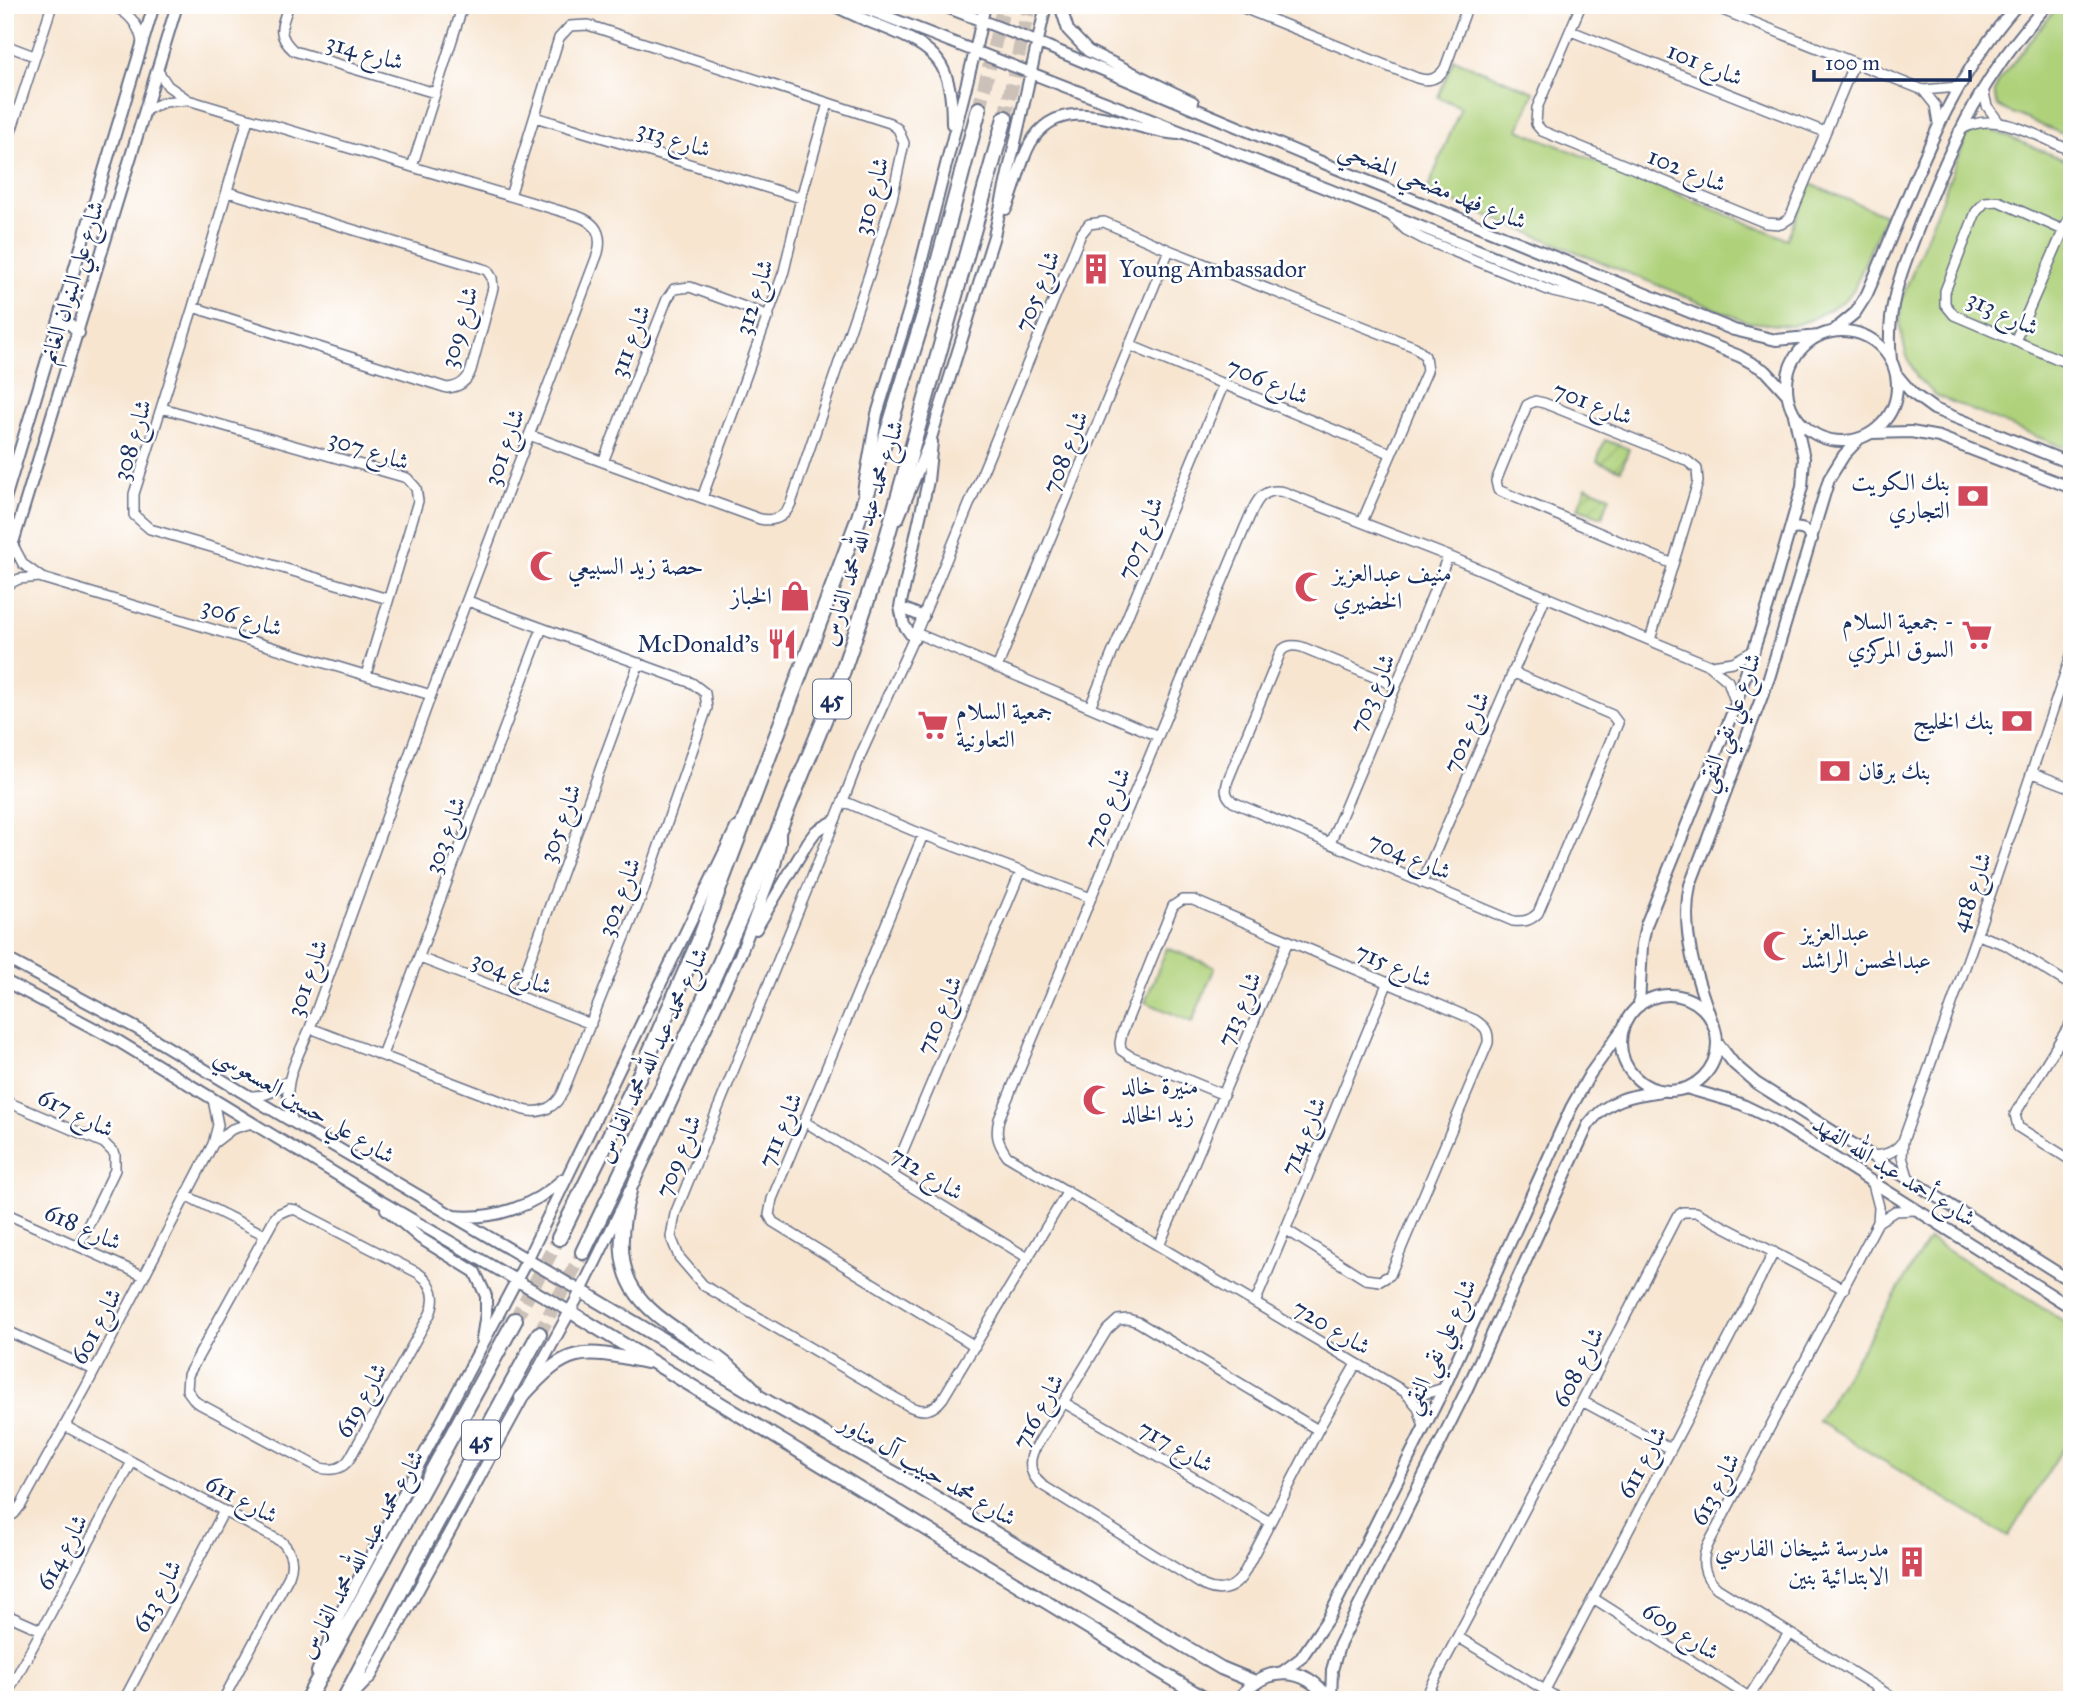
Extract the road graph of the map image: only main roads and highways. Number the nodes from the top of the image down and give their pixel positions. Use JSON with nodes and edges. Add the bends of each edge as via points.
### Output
{"nodes":[{"id":1,"x":979,"y":109,"type":"tunnel mouth"},
{"id":2,"x":1005,"y":118,"type":"tunnel mouth"},
{"id":3,"x":630,"y":1191,"type":"road end"},
{"id":4,"x":559,"y":1238,"type":"tunnel mouth"},
{"id":5,"x":583,"y":1252,"type":"tunnel mouth"},
{"id":6,"x":580,"y":1290,"type":"road end"},
{"id":7,"x":569,"y":1311,"type":"road end"},
{"id":8,"x":515,"y":1320,"type":"tunnel mouth"},
{"id":9,"x":539,"y":1334,"type":"tunnel mouth"},
{"id":10,"x":657,"y":1364,"type":"junction"},
{"id":11,"x":521,"y":1398,"type":"road end"},
{"id":12,"x":768,"y":1402,"type":"junction"},
{"id":13,"x":1255,"y":1682,"type":"junction"},
{"id":14,"x":310,"y":1693,"type":"edge"},
{"id":15,"x":346,"y":1700,"type":"edge"},
{"id":16,"x":1208,"y":1700,"type":"edge"},
{"id":17,"x":1240,"y":1700,"type":"edge"},
{"id":18,"x":1330,"y":1700,"type":"edge"}],
"edges":[{"from":1,"to":4,"type":"main road","name":"شارع محمد عبد الله محمد الفارس","number":"45","via":[[924,315],[863,504],[750,809],[674,999]]},
{"from":2,"to":5,"type":"main road","name":"شارع محمد عبد الله محمد الفارس","number":"45","via":[[880,562],[836,691],[693,1024]]},
{"from":3,"to":12,"type":"main road","via":[[621,1246],[624,1269],[634,1291],[658,1317],[730,1367]]},
{"from":6,"to":12,"type":"main road","name":"شارع محمد حبيب آل مناور"},
{"from":7,"to":10,"type":"main road","name":"شارع محمد حبيب آل مناور"},
{"from":8,"to":14,"type":"main road","name":"شارع محمد عبد الله محمد الفارس","number":"45"},
{"from":9,"to":15,"type":"main road","name":"شارع محمد عبد الله محمد الفارس","number":"45"},
{"from":10,"to":11,"type":"main road","via":[[597,1353],[575,1354],[549,1368]]},
{"from":10,"to":16,"type":"main road","name":"شارع محمد حبيب آل مناور"},
{"from":12,"to":13,"type":"main road","name":"شارع محمد حبيب آل مناور","via":[[1221,1668]]},
{"from":13,"to":17,"type":"main road"},
{"from":13,"to":18,"type":"main road","via":[[1281,1672],[1295,1674],[1309,1679]]}]}
